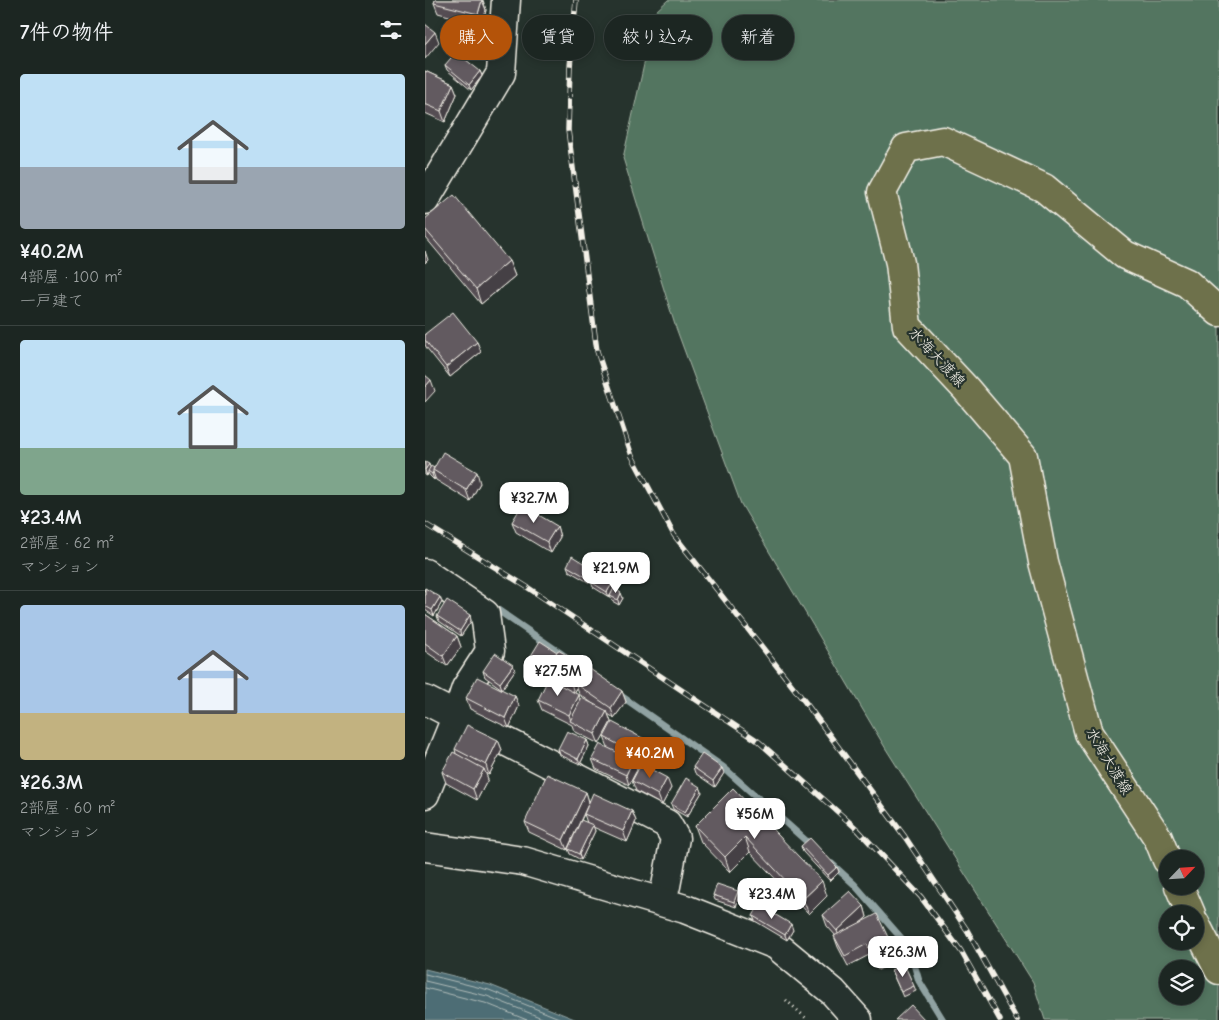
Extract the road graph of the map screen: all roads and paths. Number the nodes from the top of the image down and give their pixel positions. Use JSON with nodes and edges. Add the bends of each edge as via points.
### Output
{"nodes":[{"id":1,"x":506,"y":0,"type":"edge"},
{"id":2,"x":425,"y":200,"type":"edge"},
{"id":3,"x":1219,"y":312,"type":"edge"},
{"id":4,"x":425,"y":574,"type":"edge"},
{"id":5,"x":425,"y":700,"type":"edge"},
{"id":6,"x":457,"y":716,"type":"junction"},
{"id":7,"x":425,"y":794,"type":"edge"},
{"id":8,"x":425,"y":847,"type":"edge"},
{"id":9,"x":1163,"y":850,"type":"edge"},
{"id":10,"x":666,"y":886,"type":"dead end"},
{"id":11,"x":1204,"y":941,"type":"edge"},
{"id":12,"x":1219,"y":970,"type":"edge"},
{"id":13,"x":786,"y":1000,"type":"dead end"},
{"id":14,"x":807,"y":1020,"type":"edge"},
{"id":15,"x":858,"y":1020,"type":"edge"}],
"edges":[{"from":1,"to":2,"type":"street","via":[[501,73]]},
{"from":3,"to":9,"type":"main road","name":"水海大渡線","via":[[1187,283],[1125,255],[1045,188],[943,141],[906,148],[881,192],[900,264],[907,326],[966,388],[1023,456],[1043,562],[1089,733]]},
{"from":4,"to":6,"type":"street","via":[[485,614],[490,651],[466,688]]},
{"from":5,"to":6,"type":"street"},
{"from":6,"to":7,"type":"street"},
{"from":6,"to":10,"type":"street","via":[[667,824],[675,838]]},
{"from":8,"to":15,"type":"street","via":[[523,861],[685,909],[776,945],[833,992]]},
{"from":11,"to":12,"type":"main road"},
{"from":13,"to":14,"type":"path"}]}
